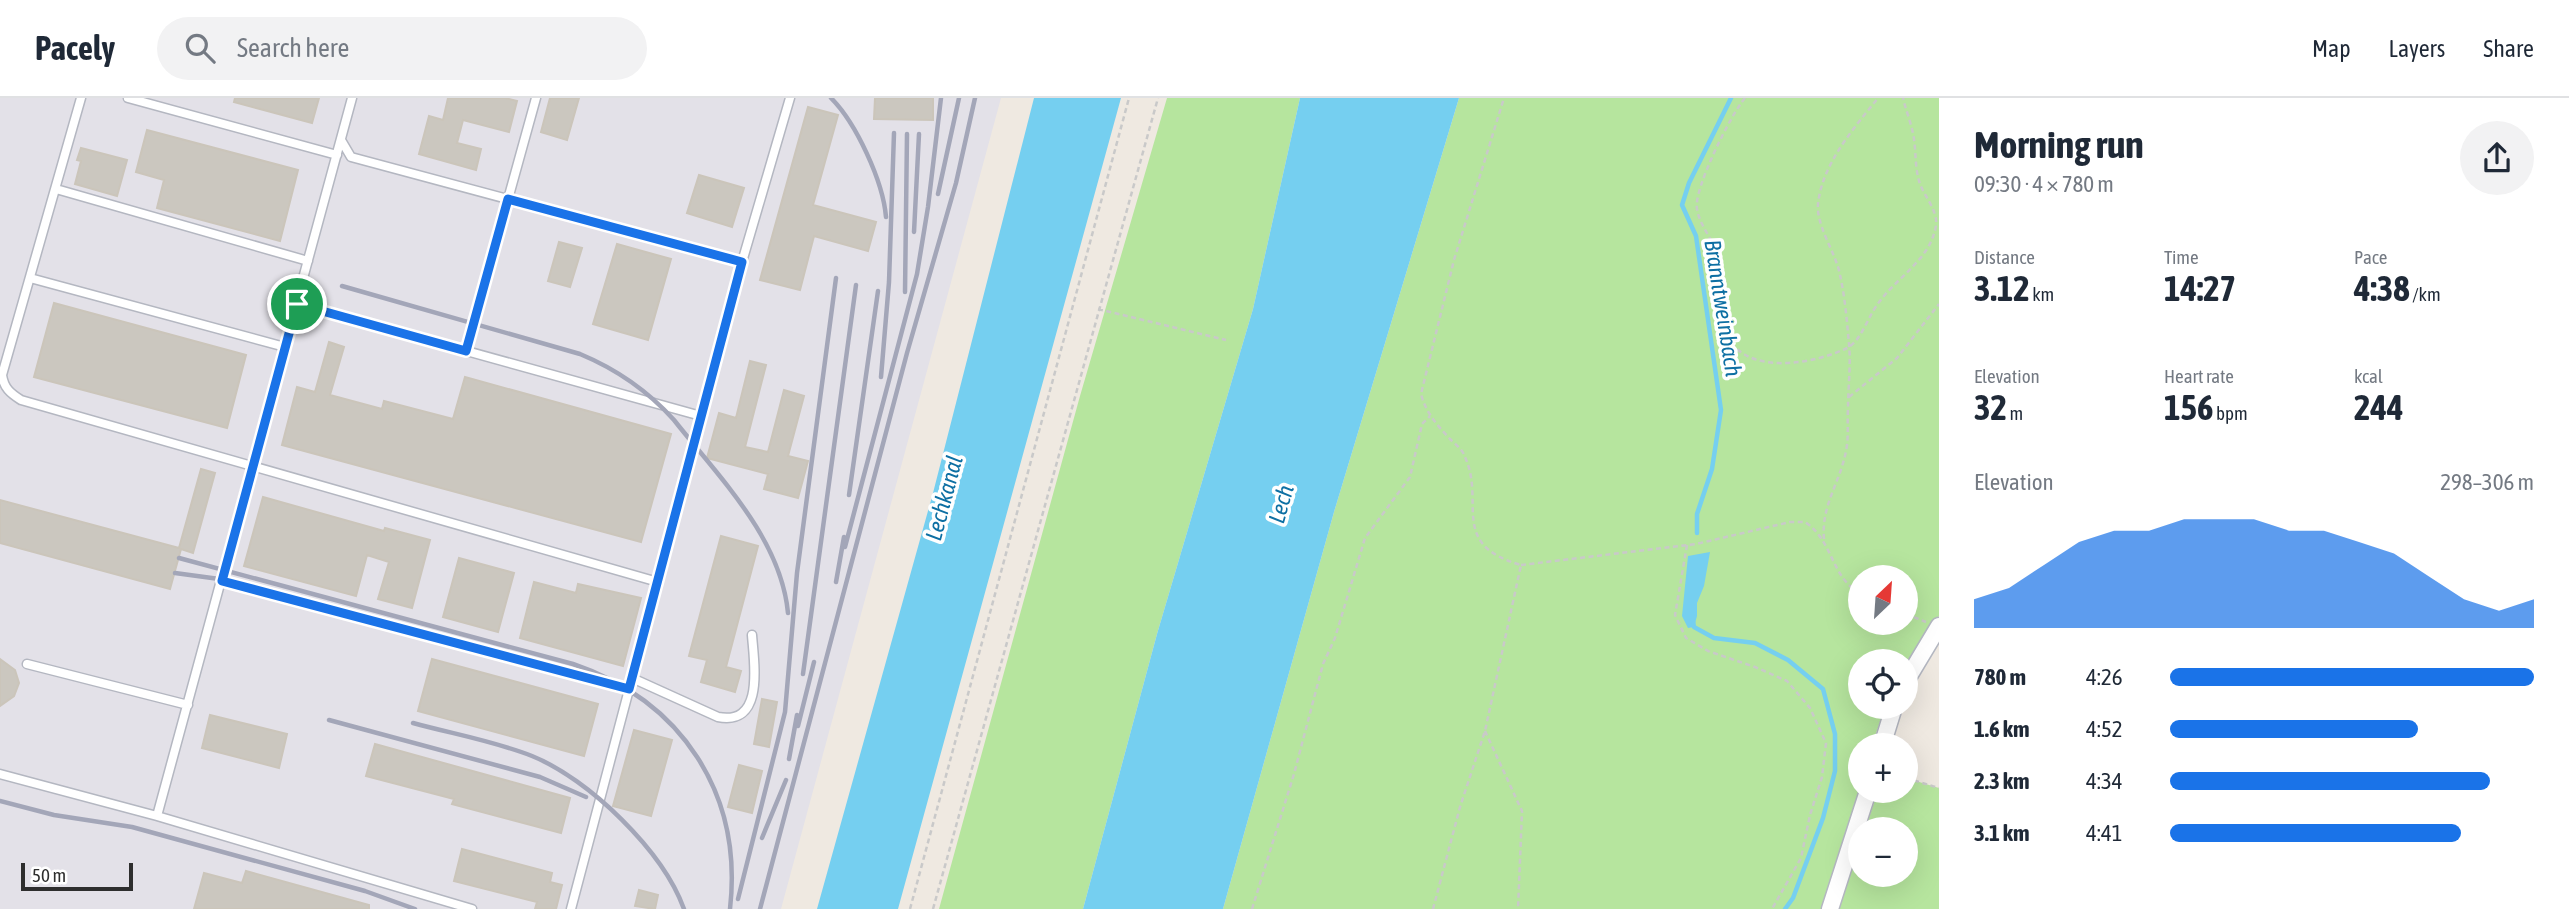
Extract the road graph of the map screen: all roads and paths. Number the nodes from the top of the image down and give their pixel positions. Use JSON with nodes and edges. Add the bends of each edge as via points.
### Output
{"nodes":[{"id":1,"x":81,"y":98,"type":"edge"},
{"id":2,"x":128,"y":98,"type":"edge"},
{"id":3,"x":352,"y":98,"type":"edge"},
{"id":4,"x":536,"y":98,"type":"edge"},
{"id":5,"x":790,"y":98,"type":"edge"},
{"id":6,"x":1129,"y":98,"type":"edge"},
{"id":7,"x":1158,"y":98,"type":"edge"},
{"id":8,"x":1504,"y":98,"type":"edge"},
{"id":9,"x":1745,"y":98,"type":"edge"},
{"id":10,"x":1878,"y":98,"type":"edge"},
{"id":11,"x":1903,"y":98,"type":"edge"},
{"id":12,"x":341,"y":140,"type":"junction"},
{"id":13,"x":337,"y":155,"type":"junction"},
{"id":14,"x":55,"y":189,"type":"junction"},
{"id":15,"x":508,"y":199,"type":"junction"},
{"id":16,"x":308,"y":261,"type":"junction"},
{"id":17,"x":742,"y":262,"type":"junction"},
{"id":18,"x":30,"y":278,"type":"junction"},
{"id":19,"x":297,"y":304,"type":"junction"},
{"id":20,"x":1939,"y":304,"type":"edge"},
{"id":21,"x":1098,"y":309,"type":"junction"},
{"id":22,"x":1226,"y":340,"type":"dead end"},
{"id":23,"x":285,"y":347,"type":"junction"},
{"id":24,"x":1850,"y":347,"type":"junction"},
{"id":25,"x":466,"y":351,"type":"junction"},
{"id":26,"x":1849,"y":397,"type":"junction"},
{"id":27,"x":701,"y":416,"type":"junction"},
{"id":28,"x":1430,"y":416,"type":"junction"},
{"id":29,"x":252,"y":467,"type":"junction"},
{"id":30,"x":1824,"y":538,"type":"junction"},
{"id":31,"x":1687,"y":545,"type":"junction"},
{"id":32,"x":1521,"y":565,"type":"junction"},
{"id":33,"x":222,"y":581,"type":"junction"},
{"id":34,"x":658,"y":582,"type":"junction"},
{"id":35,"x":1848,"y":586,"type":"edge"},
{"id":36,"x":1918,"y":619,"type":"edge"},
{"id":37,"x":1939,"y":627,"type":"edge"},
{"id":38,"x":752,"y":635,"type":"dead end"},
{"id":39,"x":1918,"y":661,"type":"edge"},
{"id":40,"x":27,"y":664,"type":"dead end"},
{"id":41,"x":632,"y":678,"type":"junction"},
{"id":42,"x":629,"y":689,"type":"junction"},
{"id":43,"x":188,"y":705,"type":"junction"},
{"id":44,"x":1485,"y":731,"type":"junction"},
{"id":45,"x":0,"y":774,"type":"edge"},
{"id":46,"x":1918,"y":782,"type":"edge"},
{"id":47,"x":1939,"y":788,"type":"edge"},
{"id":48,"x":1864,"y":803,"type":"edge"},
{"id":49,"x":157,"y":816,"type":"junction"},
{"id":50,"x":472,"y":909,"type":"edge"},
{"id":51,"x":571,"y":909,"type":"edge"},
{"id":52,"x":910,"y":909,"type":"edge"},
{"id":53,"x":933,"y":909,"type":"edge"},
{"id":54,"x":1252,"y":909,"type":"edge"},
{"id":55,"x":1433,"y":909,"type":"edge"},
{"id":56,"x":1518,"y":909,"type":"edge"},
{"id":57,"x":1772,"y":909,"type":"edge"},
{"id":58,"x":1830,"y":909,"type":"edge"}],
"edges":[{"from":1,"to":14,"type":"lane"},
{"from":2,"to":13,"type":"lane"},
{"from":3,"to":12,"type":"lane"},
{"from":4,"to":15,"type":"lane"},
{"from":5,"to":17,"type":"lane"},
{"from":6,"to":52,"type":"path"},
{"from":7,"to":21,"type":"path"},
{"from":8,"to":28,"type":"path","via":[[1454,260],[1421,394]]},
{"from":9,"to":24,"type":"path","via":[[1711,161],[1696,209],[1722,267],[1723,321],[1731,343],[1748,358],[1776,364],[1803,362]]},
{"from":10,"to":24,"type":"path","via":[[1837,154],[1818,205],[1840,276]]},
{"from":11,"to":24,"type":"path","via":[[1920,184],[1937,222],[1922,258],[1878,303]]},
{"from":12,"to":13,"type":"lane"},
{"from":12,"to":15,"type":"lane","via":[[351,157]]},
{"from":13,"to":16,"type":"lane"},
{"from":14,"to":16,"type":"lane"},
{"from":14,"to":18,"type":"lane"},
{"from":15,"to":17,"type":"lane"},
{"from":15,"to":25,"type":"lane"},
{"from":16,"to":19,"type":"lane"},
{"from":17,"to":27,"type":"lane"},
{"from":18,"to":23,"type":"lane"},
{"from":18,"to":29,"type":"lane","via":[[2,375],[12,395]]},
{"from":19,"to":23,"type":"lane"},
{"from":19,"to":25,"type":"lane"},
{"from":20,"to":26,"type":"path","via":[[1897,358]]},
{"from":21,"to":22,"type":"path"},
{"from":21,"to":53,"type":"path"},
{"from":23,"to":29,"type":"lane"},
{"from":24,"to":26,"type":"path"},
{"from":25,"to":27,"type":"lane"},
{"from":26,"to":30,"type":"path","via":[[1846,452],[1822,520]]},
{"from":27,"to":34,"type":"lane"},
{"from":28,"to":32,"type":"path","via":[[1464,454],[1471,479],[1474,527],[1487,548]]},
{"from":28,"to":54,"type":"path","via":[[1422,424],[1410,477],[1365,538],[1335,638],[1322,664]]},
{"from":29,"to":33,"type":"lane"},
{"from":29,"to":34,"type":"lane"},
{"from":30,"to":31,"type":"path","via":[[1805,522],[1790,522]]},
{"from":30,"to":35,"type":"path"},
{"from":31,"to":32,"type":"path"},
{"from":31,"to":57,"type":"path","via":[[1675,615],[1686,638],[1787,681],[1810,708],[1826,743],[1801,858]]},
{"from":32,"to":44,"type":"path"},
{"from":33,"to":42,"type":"lane"},
{"from":33,"to":43,"type":"lane"},
{"from":34,"to":41,"type":"lane"},
{"from":36,"to":37,"type":"path"},
{"from":37,"to":39,"type":"street"},
{"from":38,"to":41,"type":"lane","via":[[756,683],[752,698],[737,717],[718,717]]},
{"from":40,"to":43,"type":"lane"},
{"from":41,"to":42,"type":"lane"},
{"from":42,"to":51,"type":"lane"},
{"from":43,"to":49,"type":"lane"},
{"from":44,"to":55,"type":"path"},
{"from":44,"to":56,"type":"path","via":[[1522,811]]},
{"from":45,"to":49,"type":"lane"},
{"from":46,"to":47,"type":"path"},
{"from":48,"to":58,"type":"street"},
{"from":49,"to":50,"type":"lane"}]}
